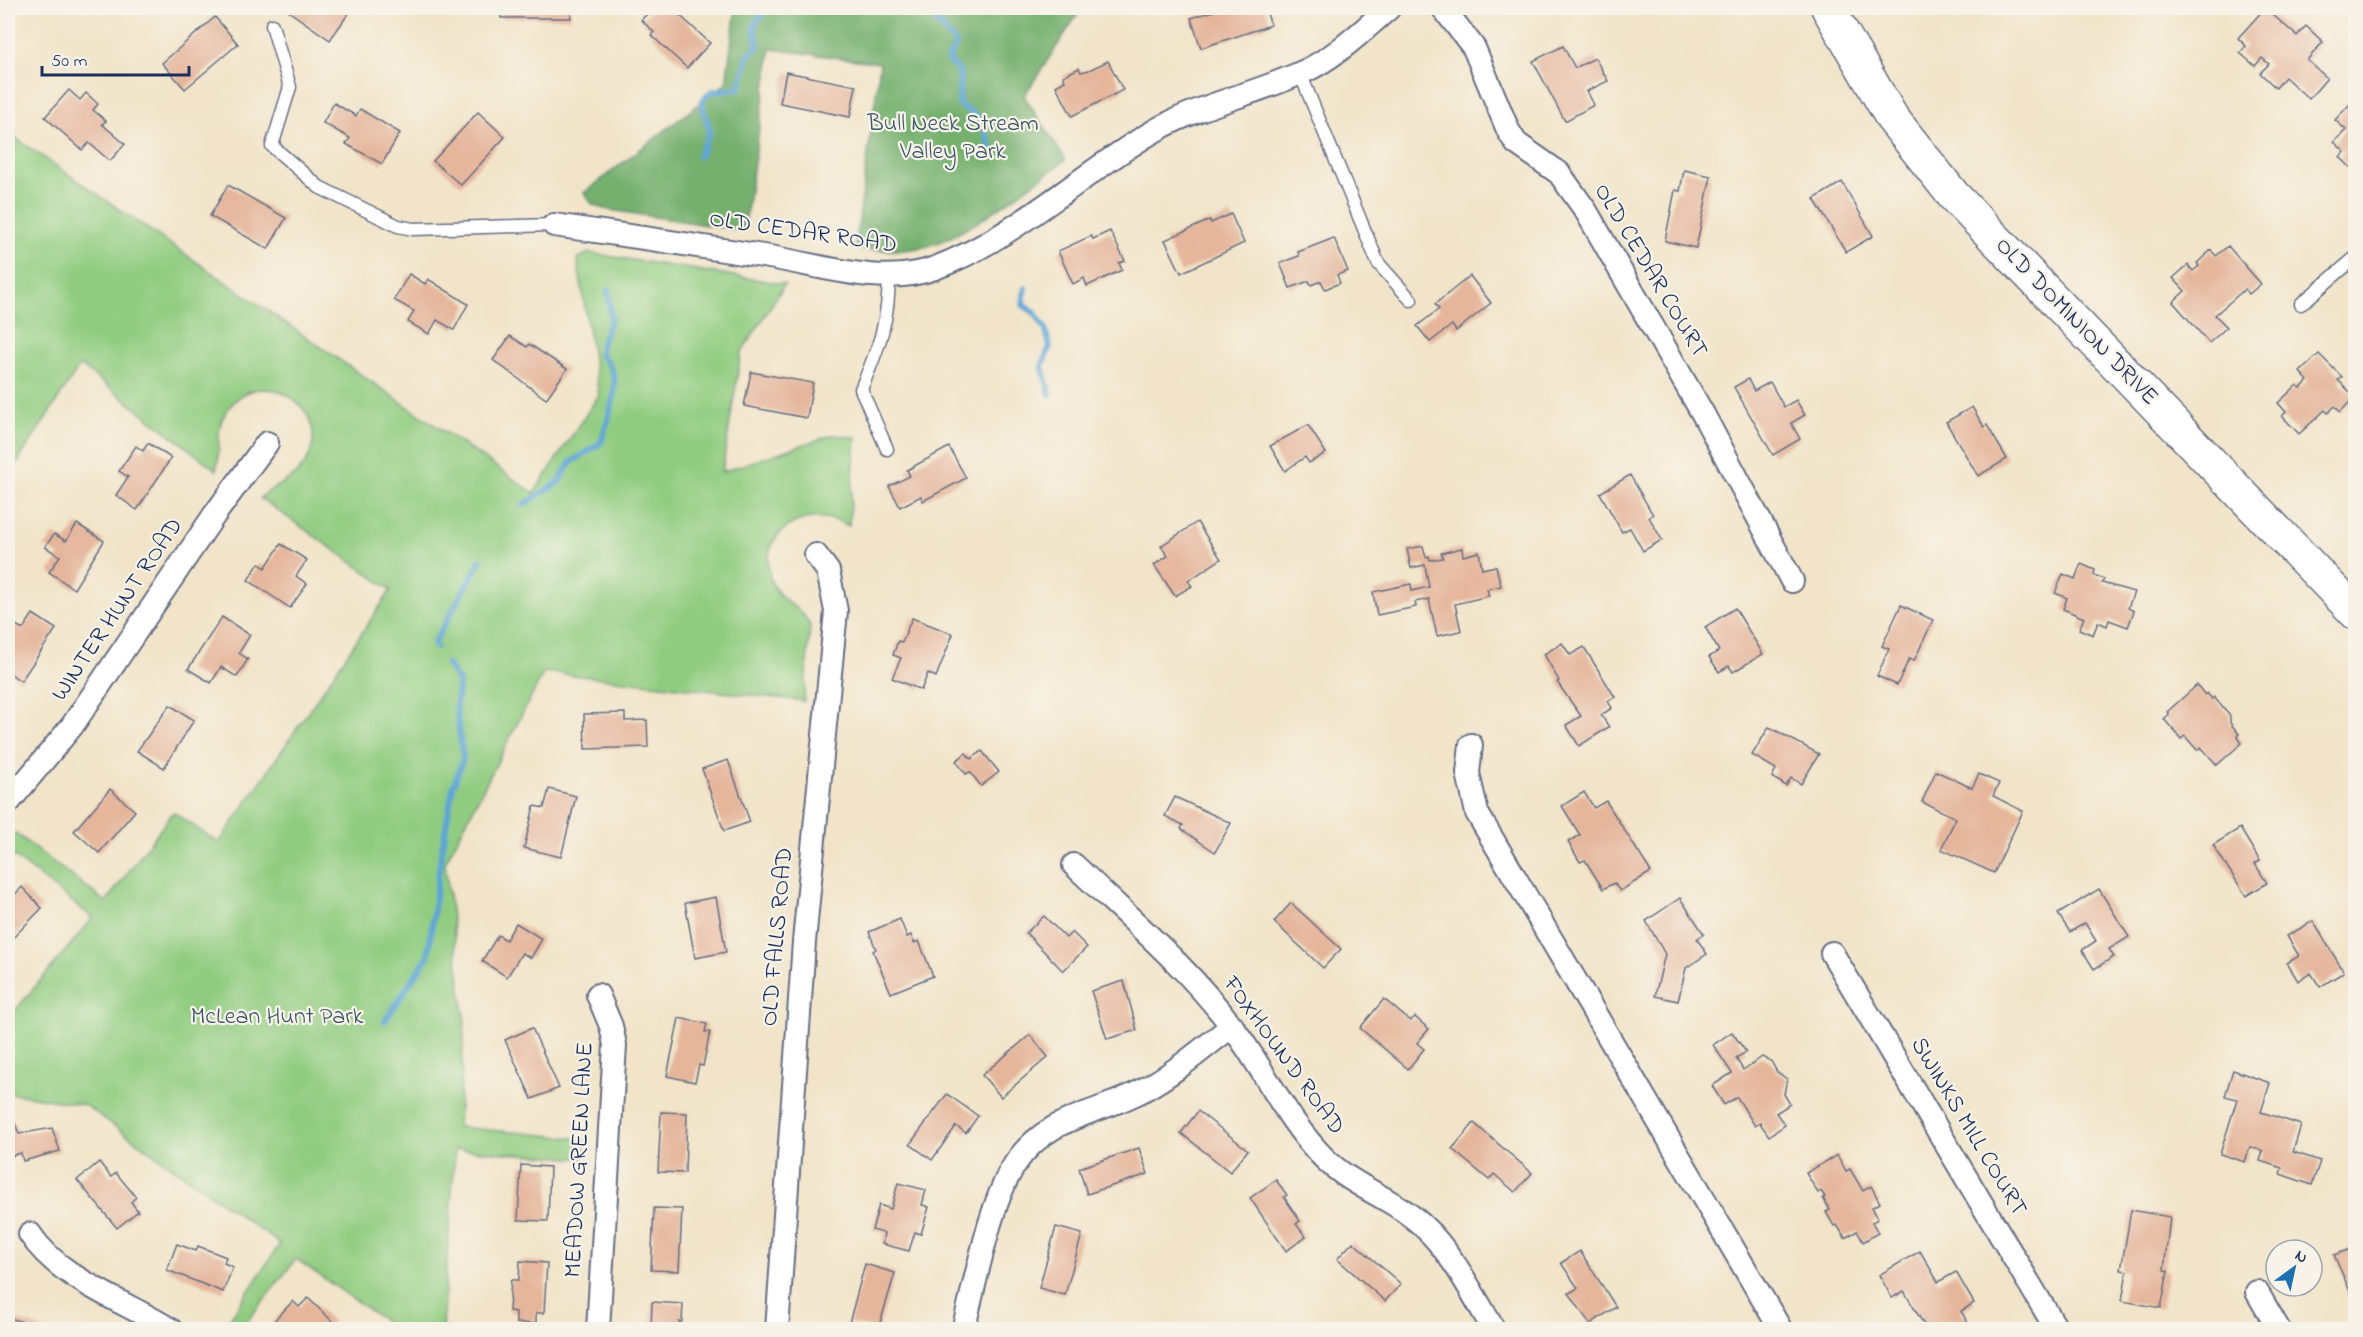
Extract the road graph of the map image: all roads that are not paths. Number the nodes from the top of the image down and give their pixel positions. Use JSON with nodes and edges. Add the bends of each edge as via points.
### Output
{"nodes":[{"id":1,"x":1389,"y":8,"type":"edge"},
{"id":2,"x":1443,"y":8,"type":"edge"},
{"id":3,"x":1828,"y":8,"type":"edge"},
{"id":4,"x":272,"y":25,"type":"dead end"},
{"id":5,"x":1300,"y":73,"type":"junction"},
{"id":6,"x":554,"y":225,"type":"joint"},
{"id":7,"x":2355,"y":257,"type":"edge"},
{"id":8,"x":889,"y":274,"type":"junction"},
{"id":9,"x":1411,"y":300,"type":"dead end"},
{"id":10,"x":2301,"y":304,"type":"dead end"},
{"id":11,"x":267,"y":442,"type":"dead end"},
{"id":12,"x":887,"y":449,"type":"dead end"},
{"id":13,"x":816,"y":555,"type":"dead end"},
{"id":14,"x":1792,"y":581,"type":"dead end"},
{"id":15,"x":2355,"y":613,"type":"edge"},
{"id":16,"x":1471,"y":745,"type":"dead end"},
{"id":17,"x":8,"y":803,"type":"edge"},
{"id":18,"x":1074,"y":865,"type":"dead end"},
{"id":19,"x":1832,"y":953,"type":"dead end"},
{"id":20,"x":598,"y":995,"type":"dead end"},
{"id":21,"x":1232,"y":1026,"type":"junction"},
{"id":22,"x":30,"y":1234,"type":"dead end"},
{"id":23,"x":2257,"y":1292,"type":"dead end"},
{"id":24,"x":171,"y":1329,"type":"edge"},
{"id":25,"x":598,"y":1329,"type":"edge"},
{"id":26,"x":777,"y":1329,"type":"edge"},
{"id":27,"x":963,"y":1329,"type":"edge"},
{"id":28,"x":1494,"y":1329,"type":"edge"},
{"id":29,"x":1781,"y":1329,"type":"edge"},
{"id":30,"x":2057,"y":1329,"type":"edge"},
{"id":31,"x":2279,"y":1329,"type":"edge"}],
"edges":[{"from":1,"to":5,"type":"street","name":"OLD CEDAR ROAD","via":[[1332,54]]},
{"from":2,"to":14,"type":"street","name":"OLD CEDAR COURT","via":[[1474,48],[1516,143],[1559,173],[1586,211],[1703,414]]},
{"from":3,"to":15,"type":"main road","name":"OLD DOMINION DRIVE","via":[[1892,118],[1953,195]]},
{"from":4,"to":6,"type":"lane","name":"OLD CEDAR ROAD","via":[[290,87],[272,146],[319,187],[398,226],[413,229]]},
{"from":5,"to":8,"type":"street","name":"OLD CEDAR ROAD","via":[[1157,129],[971,253],[919,273]]},
{"from":5,"to":9,"type":"lane","via":[[1378,263]]},
{"from":6,"to":8,"type":"street","name":"OLD CEDAR ROAD","via":[[837,270]]},
{"from":7,"to":10,"type":"lane"},
{"from":8,"to":12,"type":"lane","via":[[889,309],[861,389]]},
{"from":11,"to":17,"type":"street","name":"WINTER HUNT ROAD","via":[[72,726]]},
{"from":13,"to":26,"type":"street","name":"OLD FALLS ROAD","via":[[828,571],[836,611],[804,942]]},
{"from":16,"to":29,"type":"street","via":[[1468,773],[1477,813]]},
{"from":18,"to":21,"type":"street","name":"FOXHOUND ROAD","via":[[1181,968]]},
{"from":19,"to":30,"type":"street","name":"SWINKS MILL COURT"},
{"from":20,"to":25,"type":"street","name":"MEADOW GREEN LANE","via":[[615,1045]]},
{"from":21,"to":27,"type":"street","via":[[1144,1090],[1062,1122],[1029,1148],[1002,1188]]},
{"from":21,"to":28,"type":"street","name":"FOXHOUND ROAD","via":[[1302,1134],[1338,1170],[1421,1224],[1438,1242]]},
{"from":22,"to":24,"type":"street","via":[[58,1266]]},
{"from":23,"to":31,"type":"street"}]}
